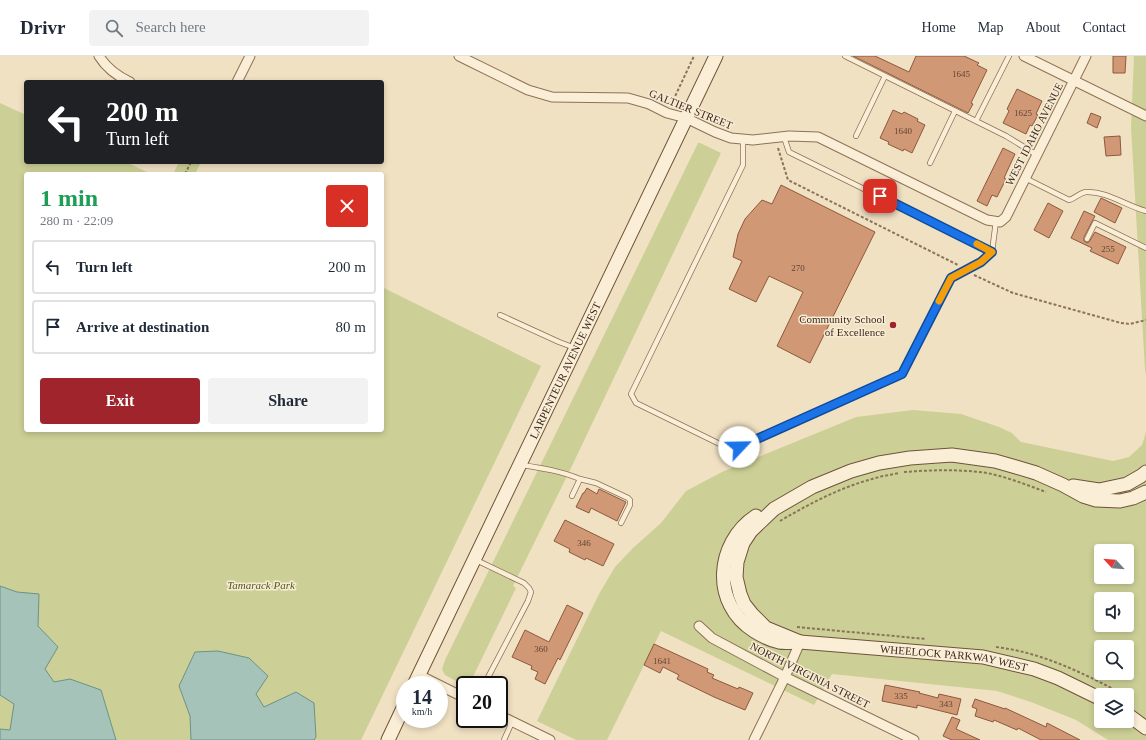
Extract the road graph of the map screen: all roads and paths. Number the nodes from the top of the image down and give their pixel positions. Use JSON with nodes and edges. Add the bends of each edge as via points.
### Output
{"nodes":[{"id":1,"x":100,"y":56,"type":"edge"},
{"id":2,"x":250,"y":56,"type":"edge"},
{"id":3,"x":459,"y":56,"type":"edge"},
{"id":4,"x":694,"y":56,"type":"edge"},
{"id":5,"x":716,"y":56,"type":"edge"},
{"id":6,"x":845,"y":56,"type":"edge"},
{"id":7,"x":1009,"y":56,"type":"edge"},
{"id":8,"x":1024,"y":56,"type":"edge"},
{"id":9,"x":1086,"y":56,"type":"edge"},
{"id":10,"x":885,"y":76,"type":"junction"},
{"id":11,"x":126,"y":80,"type":"edge"},
{"id":12,"x":238,"y":80,"type":"edge"},
{"id":13,"x":1074,"y":81,"type":"junction"},
{"id":14,"x":672,"y":102,"type":"dead end"},
{"id":15,"x":955,"y":111,"type":"junction"},
{"id":16,"x":1146,"y":116,"type":"edge"},
{"id":17,"x":686,"y":118,"type":"junction"},
{"id":18,"x":976,"y":121,"type":"junction"},
{"id":19,"x":856,"y":136,"type":"dead end"},
{"id":20,"x":784,"y":137,"type":"junction"},
{"id":21,"x":744,"y":139,"type":"junction"},
{"id":22,"x":778,"y":148,"type":"dead end"},
{"id":23,"x":1037,"y":155,"type":"junction"},
{"id":24,"x":930,"y":163,"type":"dead end"},
{"id":25,"x":1025,"y":178,"type":"junction"},
{"id":26,"x":1146,"y":211,"type":"edge"},
{"id":27,"x":998,"y":221,"type":"junction"},
{"id":28,"x":1087,"y":239,"type":"dead end"},
{"id":29,"x":1146,"y":248,"type":"edge"},
{"id":30,"x":992,"y":252,"type":"junction"},
{"id":31,"x":967,"y":269,"type":"junction"},
{"id":32,"x":500,"y":315,"type":"dead end"},
{"id":33,"x":1146,"y":320,"type":"edge"},
{"id":34,"x":575,"y":348,"type":"junction"},
{"id":35,"x":520,"y":465,"type":"junction"},
{"id":36,"x":1146,"y":472,"type":"edge"},
{"id":37,"x":580,"y":480,"type":"junction"},
{"id":38,"x":1063,"y":485,"type":"junction"},
{"id":39,"x":1046,"y":492,"type":"dead end"},
{"id":40,"x":1146,"y":492,"type":"edge"},
{"id":41,"x":572,"y":496,"type":"dead end"},
{"id":42,"x":621,"y":523,"type":"dead end"},
{"id":43,"x":775,"y":524,"type":"dead end"},
{"id":44,"x":474,"y":559,"type":"junction"},
{"id":45,"x":699,"y":626,"type":"dead end"},
{"id":46,"x":792,"y":626,"type":"dead end"},
{"id":47,"x":920,"y":638,"type":"dead end"},
{"id":48,"x":800,"y":642,"type":"junction"},
{"id":49,"x":418,"y":676,"type":"edge"},
{"id":50,"x":489,"y":676,"type":"edge"},
{"id":51,"x":785,"y":677,"type":"junction"},
{"id":52,"x":1094,"y":696,"type":"edge"},
{"id":53,"x":508,"y":719,"type":"edge"},
{"id":54,"x":1134,"y":719,"type":"edge"},
{"id":55,"x":513,"y":721,"type":"junction"},
{"id":56,"x":396,"y":723,"type":"edge"},
{"id":57,"x":1146,"y":728,"type":"edge"},
{"id":58,"x":388,"y":740,"type":"edge"},
{"id":59,"x":504,"y":740,"type":"edge"},
{"id":60,"x":550,"y":740,"type":"edge"},
{"id":61,"x":754,"y":740,"type":"edge"},
{"id":62,"x":914,"y":740,"type":"edge"}],
"edges":[{"from":1,"to":11,"type":"street","via":[[112,72]]},
{"from":2,"to":12,"type":"street"},
{"from":3,"to":17,"type":"street","name":"GALTIER STREET","via":[[528,90],[552,97],[628,98]]},
{"from":4,"to":14,"type":"path"},
{"from":5,"to":17,"type":"street","name":"LARPENTEUR AVENUE WEST"},
{"from":6,"to":10,"type":"lane"},
{"from":7,"to":18,"type":"lane"},
{"from":8,"to":13,"type":"street"},
{"from":9,"to":13,"type":"street","name":"WEST IDAHO AVENUE"},
{"from":10,"to":15,"type":"lane"},
{"from":10,"to":19,"type":"lane"},
{"from":13,"to":16,"type":"street"},
{"from":13,"to":23,"type":"street","name":"WEST IDAHO AVENUE"},
{"from":15,"to":18,"type":"lane"},
{"from":15,"to":24,"type":"lane"},
{"from":17,"to":21,"type":"street","name":"GALTIER STREET","via":[[731,138]]},
{"from":17,"to":34,"type":"street","name":"LARPENTEUR AVENUE WEST"},
{"from":18,"to":23,"type":"lane"},
{"from":20,"to":21,"type":"street","name":"GALTIER STREET"},
{"from":20,"to":27,"type":"street","name":"GALTIER STREET","via":[[818,137],[987,220]]},
{"from":20,"to":30,"type":"lane","via":[[789,152]]},
{"from":21,"to":31,"type":"lane","via":[[743,165],[631,394],[636,404],[726,447],[739,447],[902,374],[951,278]]},
{"from":22,"to":31,"type":"path","via":[[788,180]]},
{"from":23,"to":25,"type":"street","name":"WEST IDAHO AVENUE"},
{"from":25,"to":26,"type":"lane","via":[[1070,200],[1086,192],[1100,194]]},
{"from":25,"to":27,"type":"street","name":"WEST IDAHO AVENUE","via":[[1006,217]]},
{"from":27,"to":30,"type":"lane"},
{"from":28,"to":29,"type":"lane","via":[[1095,223]]},
{"from":30,"to":31,"type":"lane","via":[[981,262]]},
{"from":31,"to":33,"type":"path","via":[[1013,293],[1121,323],[1130,324]]},
{"from":32,"to":34,"type":"lane"},
{"from":34,"to":35,"type":"street","name":"LARPENTEUR AVENUE WEST"},
{"from":35,"to":37,"type":"lane","via":[[553,470]]},
{"from":35,"to":44,"type":"street","name":"LARPENTEUR AVENUE WEST"},
{"from":36,"to":38,"type":"street","name":"WHEELOCK PARKWAY WEST","via":[[1127,484],[1099,490]]},
{"from":37,"to":41,"type":"lane"},
{"from":37,"to":42,"type":"lane","via":[[596,483],[630,500]]},
{"from":38,"to":40,"type":"street","name":"WHEELOCK PARKWAY WEST","via":[[1096,500],[1120,501]]},
{"from":38,"to":48,"type":"street","name":"WHEELOCK PARKWAY WEST","via":[[1036,473],[995,461],[952,455],[910,458],[851,471],[812,487],[774,509],[751,531],[743,543],[737,562],[736,577],[744,604],[752,614],[766,628]]},
{"from":39,"to":43,"type":"path","via":[[987,473],[949,470],[902,472],[847,487]]},
{"from":44,"to":49,"type":"street","name":"LARPENTEUR AVENUE WEST"},
{"from":44,"to":50,"type":"lane","via":[[524,584],[531,592]]},
{"from":45,"to":51,"type":"street","name":"NORTH VIRGINIA STREET","via":[[712,638]]},
{"from":46,"to":47,"type":"path"},
{"from":48,"to":51,"type":"street"},
{"from":48,"to":52,"type":"street","name":"WHEELOCK PARKWAY WEST","via":[[983,657],[1034,669]]},
{"from":51,"to":61,"type":"street"},
{"from":51,"to":62,"type":"street","name":"NORTH VIRGINIA STREET"},
{"from":53,"to":55,"type":"street"},
{"from":54,"to":57,"type":"street"},
{"from":55,"to":59,"type":"lane"},
{"from":55,"to":60,"type":"street"},
{"from":56,"to":58,"type":"street"}]}
